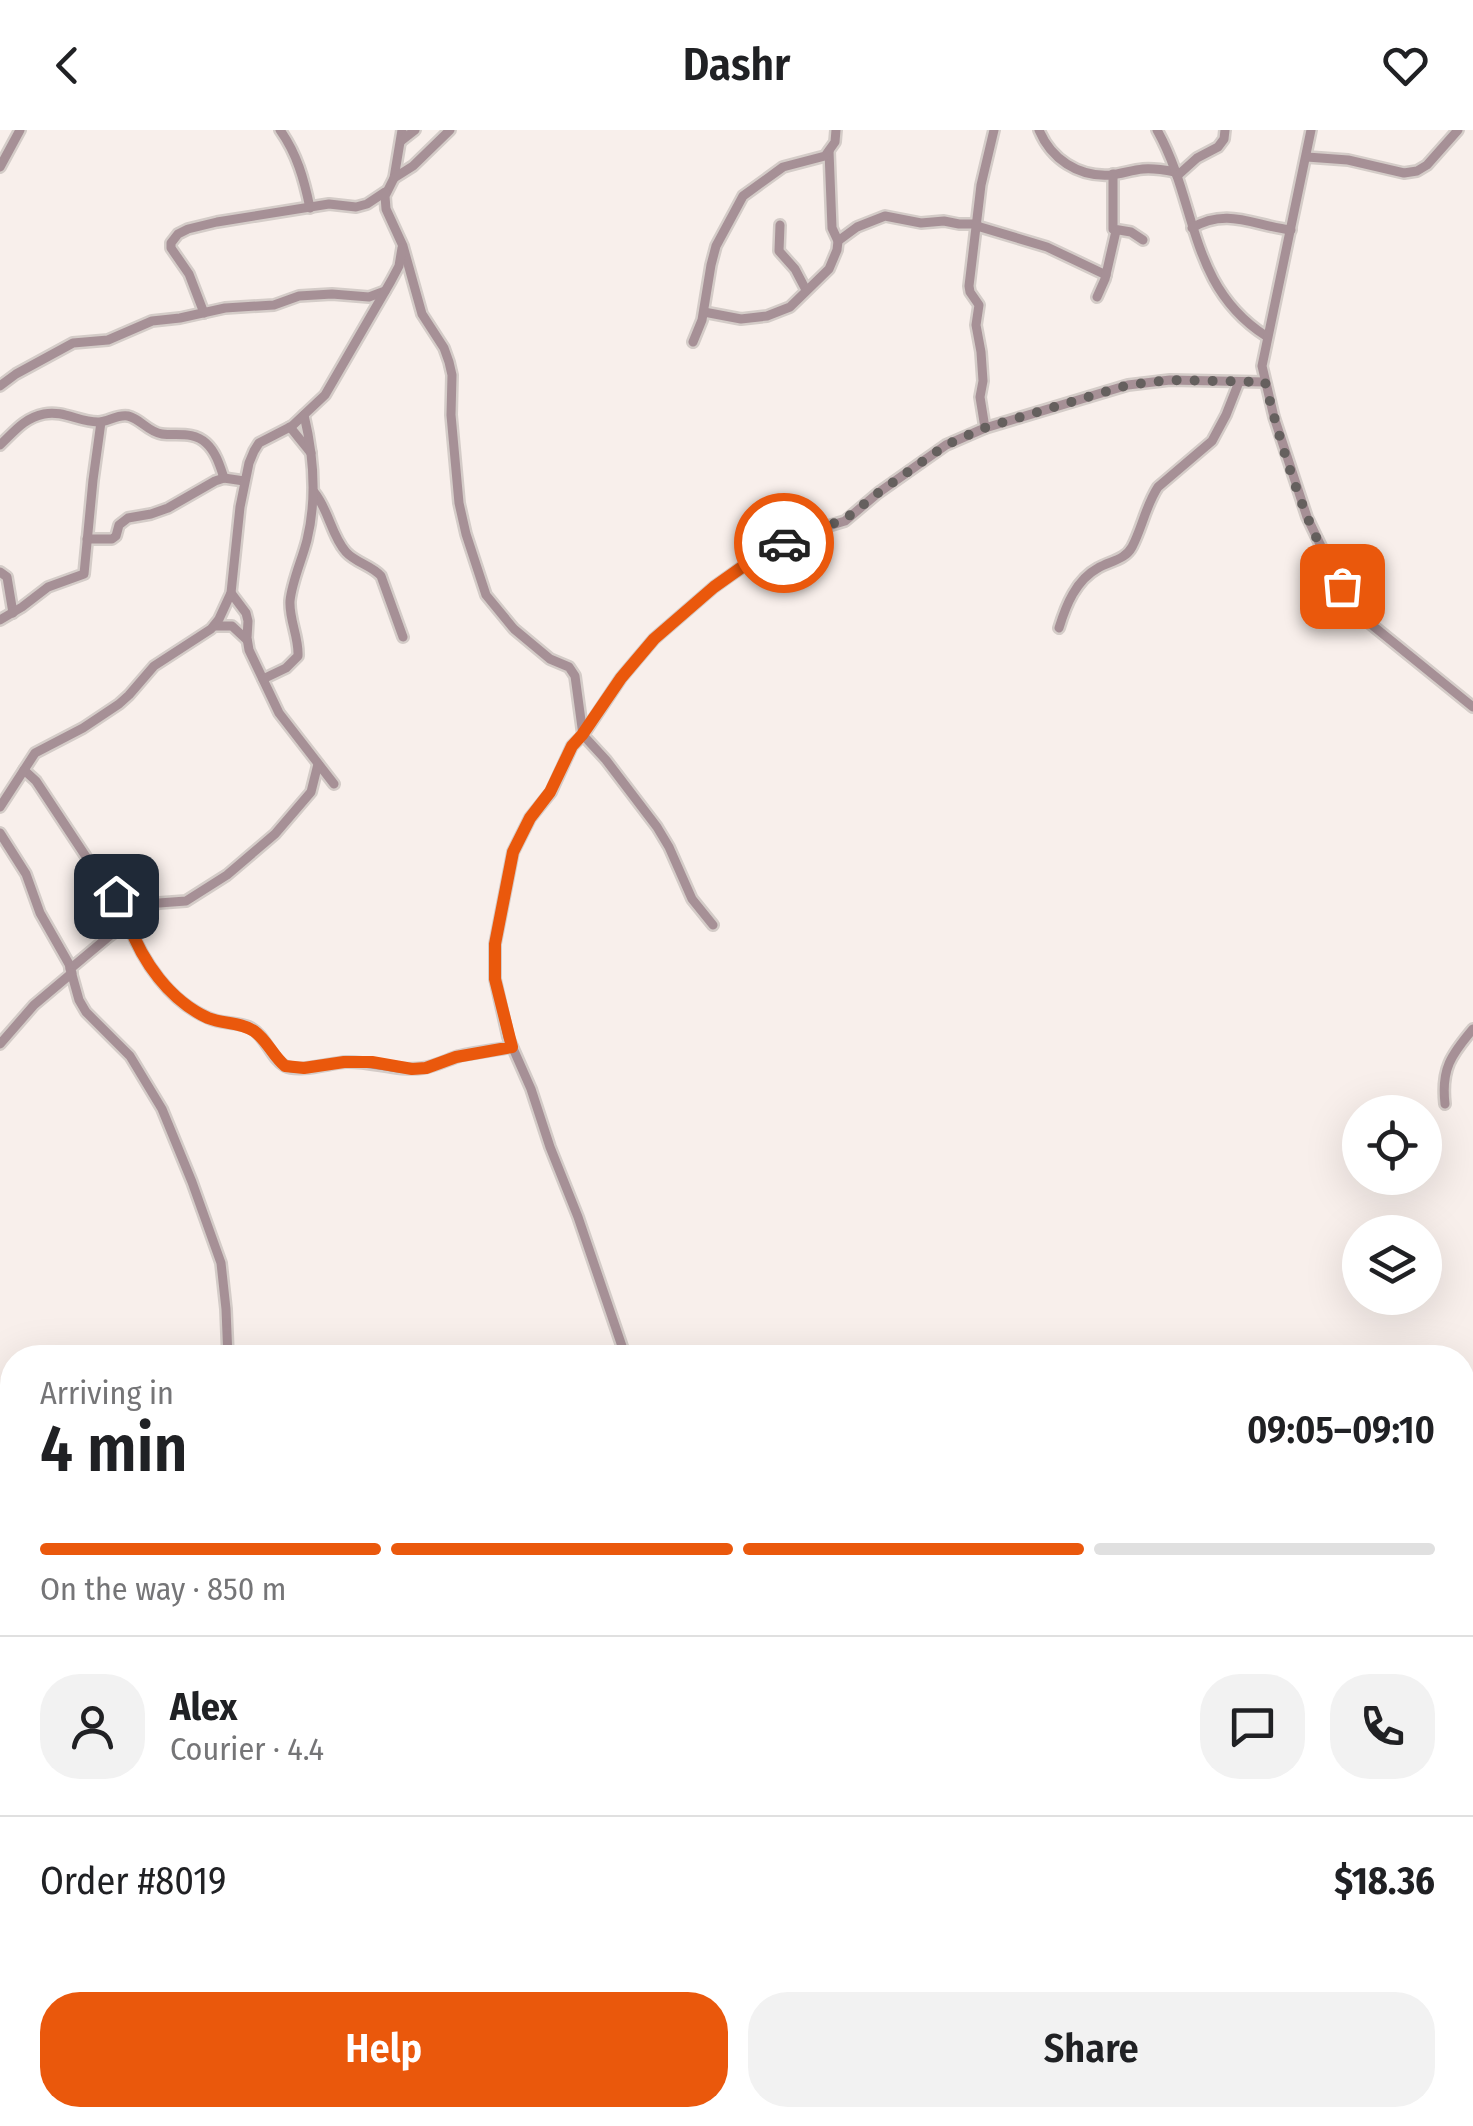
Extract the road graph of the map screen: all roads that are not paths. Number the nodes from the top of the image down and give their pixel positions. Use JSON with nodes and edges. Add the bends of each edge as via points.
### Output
{"nodes":[{"id":1,"x":20,"y":130,"type":"edge"},
{"id":2,"x":280,"y":130,"type":"edge"},
{"id":3,"x":414,"y":130,"type":"edge"},
{"id":4,"x":450,"y":130,"type":"edge"},
{"id":5,"x":836,"y":130,"type":"edge"},
{"id":6,"x":994,"y":130,"type":"edge"},
{"id":7,"x":1039,"y":130,"type":"edge"},
{"id":8,"x":1157,"y":130,"type":"edge"},
{"id":9,"x":1225,"y":130,"type":"edge"},
{"id":10,"x":1311,"y":130,"type":"edge"},
{"id":11,"x":1458,"y":130,"type":"edge"},
{"id":12,"x":402,"y":136,"type":"edge"},
{"id":13,"x":829,"y":152,"type":"junction"},
{"id":14,"x":1307,"y":157,"type":"junction"},
{"id":15,"x":0,"y":167,"type":"edge"},
{"id":16,"x":1114,"y":174,"type":"junction"},
{"id":17,"x":1176,"y":174,"type":"junction"},
{"id":18,"x":394,"y":178,"type":"junction"},
{"id":19,"x":387,"y":190,"type":"junction"},
{"id":20,"x":310,"y":208,"type":"junction"},
{"id":21,"x":780,"y":225,"type":"dead end"},
{"id":22,"x":977,"y":225,"type":"junction"},
{"id":23,"x":1192,"y":228,"type":"junction"},
{"id":24,"x":1291,"y":230,"type":"junction"},
{"id":25,"x":1116,"y":231,"type":"junction"},
{"id":26,"x":1143,"y":240,"type":"dead end"},
{"id":27,"x":838,"y":241,"type":"junction"},
{"id":28,"x":403,"y":246,"type":"junction"},
{"id":29,"x":1106,"y":275,"type":"junction"},
{"id":30,"x":806,"y":290,"type":"junction"},
{"id":31,"x":385,"y":291,"type":"junction"},
{"id":32,"x":1097,"y":297,"type":"dead end"},
{"id":33,"x":204,"y":312,"type":"junction"},
{"id":34,"x":704,"y":312,"type":"junction"},
{"id":35,"x":1266,"y":336,"type":"junction"},
{"id":36,"x":692,"y":342,"type":"dead end"},
{"id":37,"x":1239,"y":382,"type":"junction"},
{"id":38,"x":1265,"y":382,"type":"junction"},
{"id":39,"x":0,"y":386,"type":"edge"},
{"id":40,"x":304,"y":415,"type":"junction"},
{"id":41,"x":101,"y":422,"type":"junction"},
{"id":42,"x":290,"y":427,"type":"junction"},
{"id":43,"x":984,"y":428,"type":"junction"},
{"id":44,"x":0,"y":444,"type":"edge"},
{"id":45,"x":312,"y":455,"type":"junction"},
{"id":46,"x":224,"y":478,"type":"junction"},
{"id":47,"x":244,"y":481,"type":"junction"},
{"id":48,"x":314,"y":492,"type":"junction"},
{"id":49,"x":87,"y":539,"type":"junction"},
{"id":50,"x":0,"y":572,"type":"edge"},
{"id":51,"x":231,"y":593,"type":"junction"},
{"id":52,"x":13,"y":613,"type":"junction"},
{"id":53,"x":0,"y":620,"type":"edge"},
{"id":54,"x":214,"y":626,"type":"junction"},
{"id":55,"x":1059,"y":628,"type":"dead end"},
{"id":56,"x":403,"y":637,"type":"dead end"},
{"id":57,"x":247,"y":640,"type":"junction"},
{"id":58,"x":263,"y":679,"type":"junction"},
{"id":59,"x":1473,"y":707,"type":"edge"},
{"id":60,"x":582,"y":735,"type":"junction"},
{"id":61,"x":318,"y":764,"type":"junction"},
{"id":62,"x":24,"y":770,"type":"junction"},
{"id":63,"x":334,"y":784,"type":"dead end"},
{"id":64,"x":0,"y":807,"type":"edge"},
{"id":65,"x":0,"y":834,"type":"edge"},
{"id":66,"x":127,"y":923,"type":"junction"},
{"id":67,"x":713,"y":925,"type":"dead end"},
{"id":68,"x":71,"y":971,"type":"junction"},
{"id":69,"x":1473,"y":1029,"type":"edge"},
{"id":70,"x":0,"y":1044,"type":"edge"},
{"id":71,"x":512,"y":1047,"type":"junction"},
{"id":72,"x":1445,"y":1104,"type":"dead end"},
{"id":73,"x":227,"y":1345,"type":"edge"},
{"id":74,"x":622,"y":1345,"type":"edge"}],
"edges":[{"from":1,"to":15,"type":"street"},
{"from":2,"to":20,"type":"street","via":[[293,148]]},
{"from":3,"to":12,"type":"street"},
{"from":4,"to":18,"type":"street"},
{"from":5,"to":13,"type":"street"},
{"from":6,"to":22,"type":"street"},
{"from":7,"to":16,"type":"street","via":[[1054,155],[1074,168]]},
{"from":8,"to":17,"type":"street"},
{"from":9,"to":17,"type":"street","via":[[1218,148]]},
{"from":10,"to":14,"type":"street"},
{"from":11,"to":14,"type":"street","via":[[1417,171]]},
{"from":12,"to":18,"type":"street"},
{"from":13,"to":27,"type":"street"},
{"from":13,"to":34,"type":"street","via":[[784,167],[743,196],[716,246]]},
{"from":14,"to":24,"type":"street"},
{"from":16,"to":17,"type":"street"},
{"from":16,"to":25,"type":"street"},
{"from":17,"to":23,"type":"street"},
{"from":18,"to":19,"type":"street"},
{"from":19,"to":20,"type":"street","via":[[368,204]]},
{"from":19,"to":28,"type":"street","via":[[386,208]]},
{"from":20,"to":33,"type":"street","via":[[217,222],[173,239]]},
{"from":21,"to":30,"type":"street","via":[[779,251]]},
{"from":22,"to":27,"type":"street","via":[[885,216]]},
{"from":22,"to":29,"type":"street"},
{"from":22,"to":43,"type":"street","via":[[969,286],[979,305]]},
{"from":23,"to":24,"type":"street","via":[[1227,217]]},
{"from":23,"to":35,"type":"street","via":[[1218,291]]},
{"from":24,"to":35,"type":"street"},
{"from":25,"to":26,"type":"street"},
{"from":25,"to":29,"type":"street"},
{"from":27,"to":30,"type":"street","via":[[829,269]]},
{"from":28,"to":31,"type":"street"},
{"from":28,"to":60,"type":"street","via":[[422,314],[449,362],[459,504],[486,595],[514,630],[576,676]]},
{"from":29,"to":32,"type":"street"},
{"from":30,"to":34,"type":"street","via":[[790,307],[767,316]]},
{"from":31,"to":33,"type":"street"},
{"from":31,"to":40,"type":"street","via":[[334,384]]},
{"from":33,"to":39,"type":"street","via":[[152,320],[108,340],[73,343]]},
{"from":34,"to":36,"type":"street"},
{"from":35,"to":38,"type":"street"},
{"from":37,"to":38,"type":"street"},
{"from":37,"to":43,"type":"street","via":[[1128,385]]},
{"from":37,"to":55,"type":"street","via":[[1212,440],[1158,488],[1131,549],[1091,573],[1068,599]]},
{"from":38,"to":59,"type":"street","via":[[1306,517],[1355,607]]},
{"from":40,"to":42,"type":"street"},
{"from":40,"to":45,"type":"street"},
{"from":41,"to":44,"type":"street","via":[[47,413],[20,424]]},
{"from":41,"to":46,"type":"street","via":[[131,417],[156,432],[199,439]]},
{"from":41,"to":49,"type":"street"},
{"from":42,"to":45,"type":"street"},
{"from":42,"to":47,"type":"street","via":[[259,442]]},
{"from":43,"to":60,"type":"street","via":[[946,445],[844,520],[798,535],[714,587],[654,639]]},
{"from":45,"to":48,"type":"street"},
{"from":46,"to":47,"type":"street"},
{"from":46,"to":49,"type":"street","via":[[168,508],[128,518],[112,539]]},
{"from":47,"to":51,"type":"street"},
{"from":48,"to":56,"type":"street","via":[[343,549],[381,576]]},
{"from":48,"to":58,"type":"street","via":[[291,597],[298,656]]},
{"from":49,"to":52,"type":"street","via":[[84,574],[48,587]]},
{"from":50,"to":52,"type":"street","via":[[7,577]]},
{"from":51,"to":54,"type":"street"},
{"from":51,"to":57,"type":"street","via":[[246,614]]},
{"from":52,"to":53,"type":"street"},
{"from":54,"to":57,"type":"street","via":[[232,626]]},
{"from":54,"to":62,"type":"street","via":[[154,666],[119,704],[35,754]]},
{"from":57,"to":58,"type":"street"},
{"from":58,"to":61,"type":"street","via":[[279,713]]},
{"from":60,"to":67,"type":"street","via":[[657,827],[692,899]]},
{"from":60,"to":71,"type":"street","via":[[513,852],[495,944],[495,979]]},
{"from":61,"to":63,"type":"street"},
{"from":61,"to":66,"type":"street","via":[[311,792],[227,875],[186,901],[159,902]]},
{"from":62,"to":64,"type":"street"},
{"from":62,"to":66,"type":"street","via":[[116,896]]},
{"from":65,"to":68,"type":"street"},
{"from":66,"to":68,"type":"street"},
{"from":66,"to":71,"type":"street","via":[[167,988],[212,1019],[250,1028],[285,1066],[372,1062],[426,1068]]},
{"from":68,"to":70,"type":"street"},
{"from":68,"to":73,"type":"street","via":[[86,1012],[130,1056],[154,1092],[187,1169],[221,1263]]},
{"from":69,"to":72,"type":"street","via":[[1446,1068]]},
{"from":71,"to":74,"type":"street"}]}
